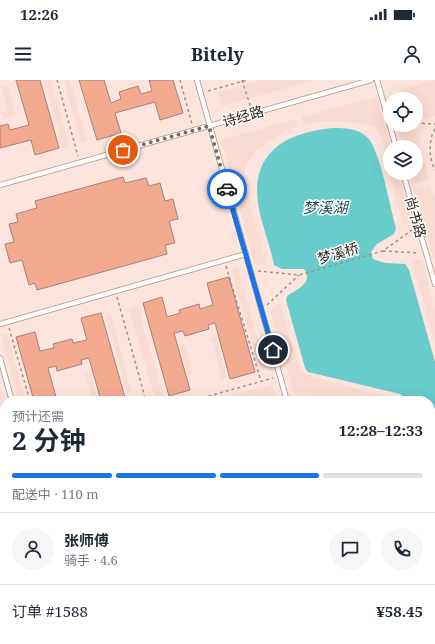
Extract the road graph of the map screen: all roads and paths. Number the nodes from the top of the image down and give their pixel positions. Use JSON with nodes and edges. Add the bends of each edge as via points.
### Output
{"nodes":[{"id":1,"x":57,"y":80,"type":"edge"},
{"id":2,"x":180,"y":80,"type":"edge"},
{"id":3,"x":196,"y":80,"type":"edge"},
{"id":4,"x":247,"y":80,"type":"edge"},
{"id":5,"x":371,"y":80,"type":"edge"},
{"id":6,"x":377,"y":80,"type":"edge"},
{"id":7,"x":242,"y":81,"type":"edge"},
{"id":8,"x":200,"y":93,"type":"junction"},
{"id":9,"x":252,"y":113,"type":"junction"},
{"id":10,"x":423,"y":123,"type":"edge"},
{"id":11,"x":435,"y":124,"type":"edge"},
{"id":12,"x":209,"y":126,"type":"junction"},
{"id":13,"x":435,"y":129,"type":"edge"},
{"id":14,"x":194,"y":130,"type":"junction"},
{"id":15,"x":394,"y":140,"type":"edge"},
{"id":16,"x":80,"y":162,"type":"junction"},
{"id":17,"x":435,"y":170,"type":"edge"},
{"id":18,"x":405,"y":180,"type":"edge"},
{"id":19,"x":0,"y":185,"type":"edge"},
{"id":20,"x":418,"y":226,"type":"junction"},
{"id":21,"x":383,"y":251,"type":"junction"},
{"id":22,"x":246,"y":254,"type":"junction"},
{"id":23,"x":426,"y":254,"type":"junction"},
{"id":24,"x":225,"y":260,"type":"junction"},
{"id":25,"x":250,"y":271,"type":"junction"},
{"id":26,"x":299,"y":275,"type":"junction"},
{"id":27,"x":435,"y":284,"type":"edge"},
{"id":28,"x":115,"y":291,"type":"junction"},
{"id":29,"x":262,"y":311,"type":"junction"},
{"id":30,"x":8,"y":322,"type":"junction"},
{"id":31,"x":0,"y":324,"type":"edge"},
{"id":32,"x":0,"y":358,"type":"edge"},
{"id":33,"x":280,"y":376,"type":"junction"},
{"id":34,"x":260,"y":381,"type":"junction"},
{"id":35,"x":11,"y":396,"type":"edge"},
{"id":36,"x":29,"y":396,"type":"edge"},
{"id":37,"x":145,"y":396,"type":"edge"},
{"id":38,"x":209,"y":396,"type":"edge"},
{"id":39,"x":286,"y":396,"type":"edge"}],
"edges":[{"from":1,"to":16,"type":"path"},
{"from":2,"to":14,"type":"path"},
{"from":3,"to":8,"type":"lane"},
{"from":4,"to":7,"type":"path"},
{"from":5,"to":9,"type":"lane","name":"诗经路"},
{"from":6,"to":15,"type":"lane"},
{"from":7,"to":8,"type":"path"},
{"from":7,"to":9,"type":"path"},
{"from":8,"to":12,"type":"lane"},
{"from":9,"to":12,"type":"lane","name":"诗经路"},
{"from":10,"to":11,"type":"path"},
{"from":12,"to":14,"type":"lane","name":"诗经路"},
{"from":12,"to":22,"type":"lane"},
{"from":13,"to":17,"type":"path","via":[[432,133],[430,160]]},
{"from":14,"to":16,"type":"lane","name":"诗经路"},
{"from":16,"to":19,"type":"lane","name":"诗经路"},
{"from":18,"to":20,"type":"lane","name":"尚书路"},
{"from":20,"to":21,"type":"path"},
{"from":20,"to":23,"type":"lane","name":"尚书路"},
{"from":21,"to":23,"type":"path"},
{"from":21,"to":26,"type":"path","name":"梦溪桥"},
{"from":22,"to":24,"type":"lane"},
{"from":22,"to":25,"type":"lane"},
{"from":23,"to":27,"type":"lane","name":"尚书路"},
{"from":24,"to":28,"type":"lane"},
{"from":24,"to":34,"type":"path"},
{"from":25,"to":26,"type":"path"},
{"from":25,"to":29,"type":"lane"},
{"from":26,"to":29,"type":"path"},
{"from":28,"to":30,"type":"lane"},
{"from":28,"to":37,"type":"path"},
{"from":29,"to":33,"type":"lane"},
{"from":30,"to":31,"type":"lane"},
{"from":30,"to":36,"type":"path"},
{"from":32,"to":35,"type":"lane"},
{"from":33,"to":34,"type":"path"},
{"from":33,"to":39,"type":"lane"},
{"from":34,"to":38,"type":"path"}]}
